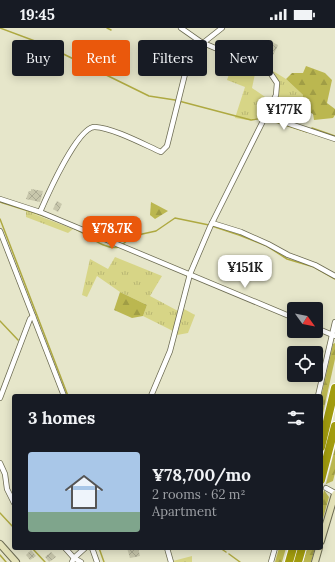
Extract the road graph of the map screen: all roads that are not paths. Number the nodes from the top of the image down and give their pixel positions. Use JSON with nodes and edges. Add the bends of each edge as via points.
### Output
{"nodes":[{"id":1,"x":181,"y":28,"type":"edge"},
{"id":2,"x":222,"y":28,"type":"edge"},
{"id":3,"x":198,"y":40,"type":"edge"},
{"id":4,"x":206,"y":40,"type":"edge"},
{"id":5,"x":207,"y":45,"type":"edge"},
{"id":6,"x":184,"y":76,"type":"edge"},
{"id":7,"x":265,"y":119,"type":"junction"},
{"id":8,"x":335,"y":139,"type":"edge"},
{"id":9,"x":0,"y":199,"type":"edge"},
{"id":10,"x":40,"y":212,"type":"junction"},
{"id":11,"x":211,"y":225,"type":"junction"},
{"id":12,"x":0,"y":231,"type":"edge"},
{"id":13,"x":190,"y":274,"type":"junction"},
{"id":14,"x":335,"y":276,"type":"edge"},
{"id":15,"x":287,"y":315,"type":"edge"},
{"id":16,"x":33,"y":316,"type":"junction"},
{"id":17,"x":335,"y":322,"type":"edge"},
{"id":18,"x":323,"y":331,"type":"edge"},
{"id":19,"x":334,"y":335,"type":"edge"},
{"id":20,"x":335,"y":388,"type":"edge"},
{"id":21,"x":63,"y":394,"type":"edge"},
{"id":22,"x":152,"y":394,"type":"edge"},
{"id":23,"x":319,"y":394,"type":"edge"},
{"id":24,"x":0,"y":398,"type":"edge"},
{"id":25,"x":335,"y":426,"type":"edge"},
{"id":26,"x":323,"y":439,"type":"edge"},
{"id":27,"x":0,"y":463,"type":"edge"},
{"id":28,"x":323,"y":472,"type":"edge"},
{"id":29,"x":326,"y":488,"type":"dead end"},
{"id":30,"x":335,"y":493,"type":"edge"},
{"id":31,"x":12,"y":499,"type":"edge"},
{"id":32,"x":323,"y":534,"type":"edge"},
{"id":33,"x":0,"y":544,"type":"edge"},
{"id":34,"x":66,"y":550,"type":"edge"},
{"id":35,"x":83,"y":550,"type":"edge"},
{"id":36,"x":93,"y":550,"type":"edge"},
{"id":37,"x":168,"y":550,"type":"edge"},
{"id":38,"x":274,"y":550,"type":"edge"},
{"id":39,"x":292,"y":550,"type":"edge"},
{"id":40,"x":301,"y":550,"type":"edge"},
{"id":41,"x":318,"y":550,"type":"edge"},
{"id":42,"x":73,"y":560,"type":"edge"},
{"id":43,"x":12,"y":561,"type":"edge"},
{"id":44,"x":81,"y":562,"type":"edge"},
{"id":45,"x":97,"y":562,"type":"edge"},
{"id":46,"x":171,"y":562,"type":"edge"},
{"id":47,"x":271,"y":562,"type":"edge"},
{"id":48,"x":289,"y":562,"type":"edge"},
{"id":49,"x":298,"y":562,"type":"edge"},
{"id":50,"x":315,"y":562,"type":"edge"}],
"edges":[{"from":1,"to":3,"type":"street"},
{"from":2,"to":4,"type":"street"},
{"from":5,"to":7,"type":"street","via":[[269,71],[277,83],[276,95]]},
{"from":6,"to":10,"type":"street","via":[[167,146],[161,152],[116,133],[94,127],[88,128],[62,165]]},
{"from":7,"to":8,"type":"street"},
{"from":7,"to":11,"type":"street"},
{"from":9,"to":10,"type":"street"},
{"from":10,"to":13,"type":"street"},
{"from":11,"to":13,"type":"street"},
{"from":11,"to":14,"type":"street","via":[[240,232]]},
{"from":12,"to":16,"type":"street"},
{"from":13,"to":15,"type":"street"},
{"from":13,"to":22,"type":"street","via":[[170,351]]},
{"from":16,"to":21,"type":"street"},
{"from":16,"to":24,"type":"street"},
{"from":17,"to":19,"type":"street"},
{"from":18,"to":19,"type":"street"},
{"from":19,"to":23,"type":"street"},
{"from":20,"to":26,"type":"highway"},
{"from":25,"to":28,"type":"highway"},
{"from":27,"to":31,"type":"street"},
{"from":29,"to":30,"type":"street"},
{"from":30,"to":32,"type":"street"},
{"from":33,"to":43,"type":"street"},
{"from":34,"to":42,"type":"street"},
{"from":35,"to":42,"type":"street"},
{"from":36,"to":45,"type":"street"},
{"from":37,"to":46,"type":"street"},
{"from":38,"to":47,"type":"street"},
{"from":39,"to":48,"type":"highway"},
{"from":40,"to":49,"type":"highway"},
{"from":41,"to":50,"type":"street"},
{"from":42,"to":44,"type":"street"}]}
